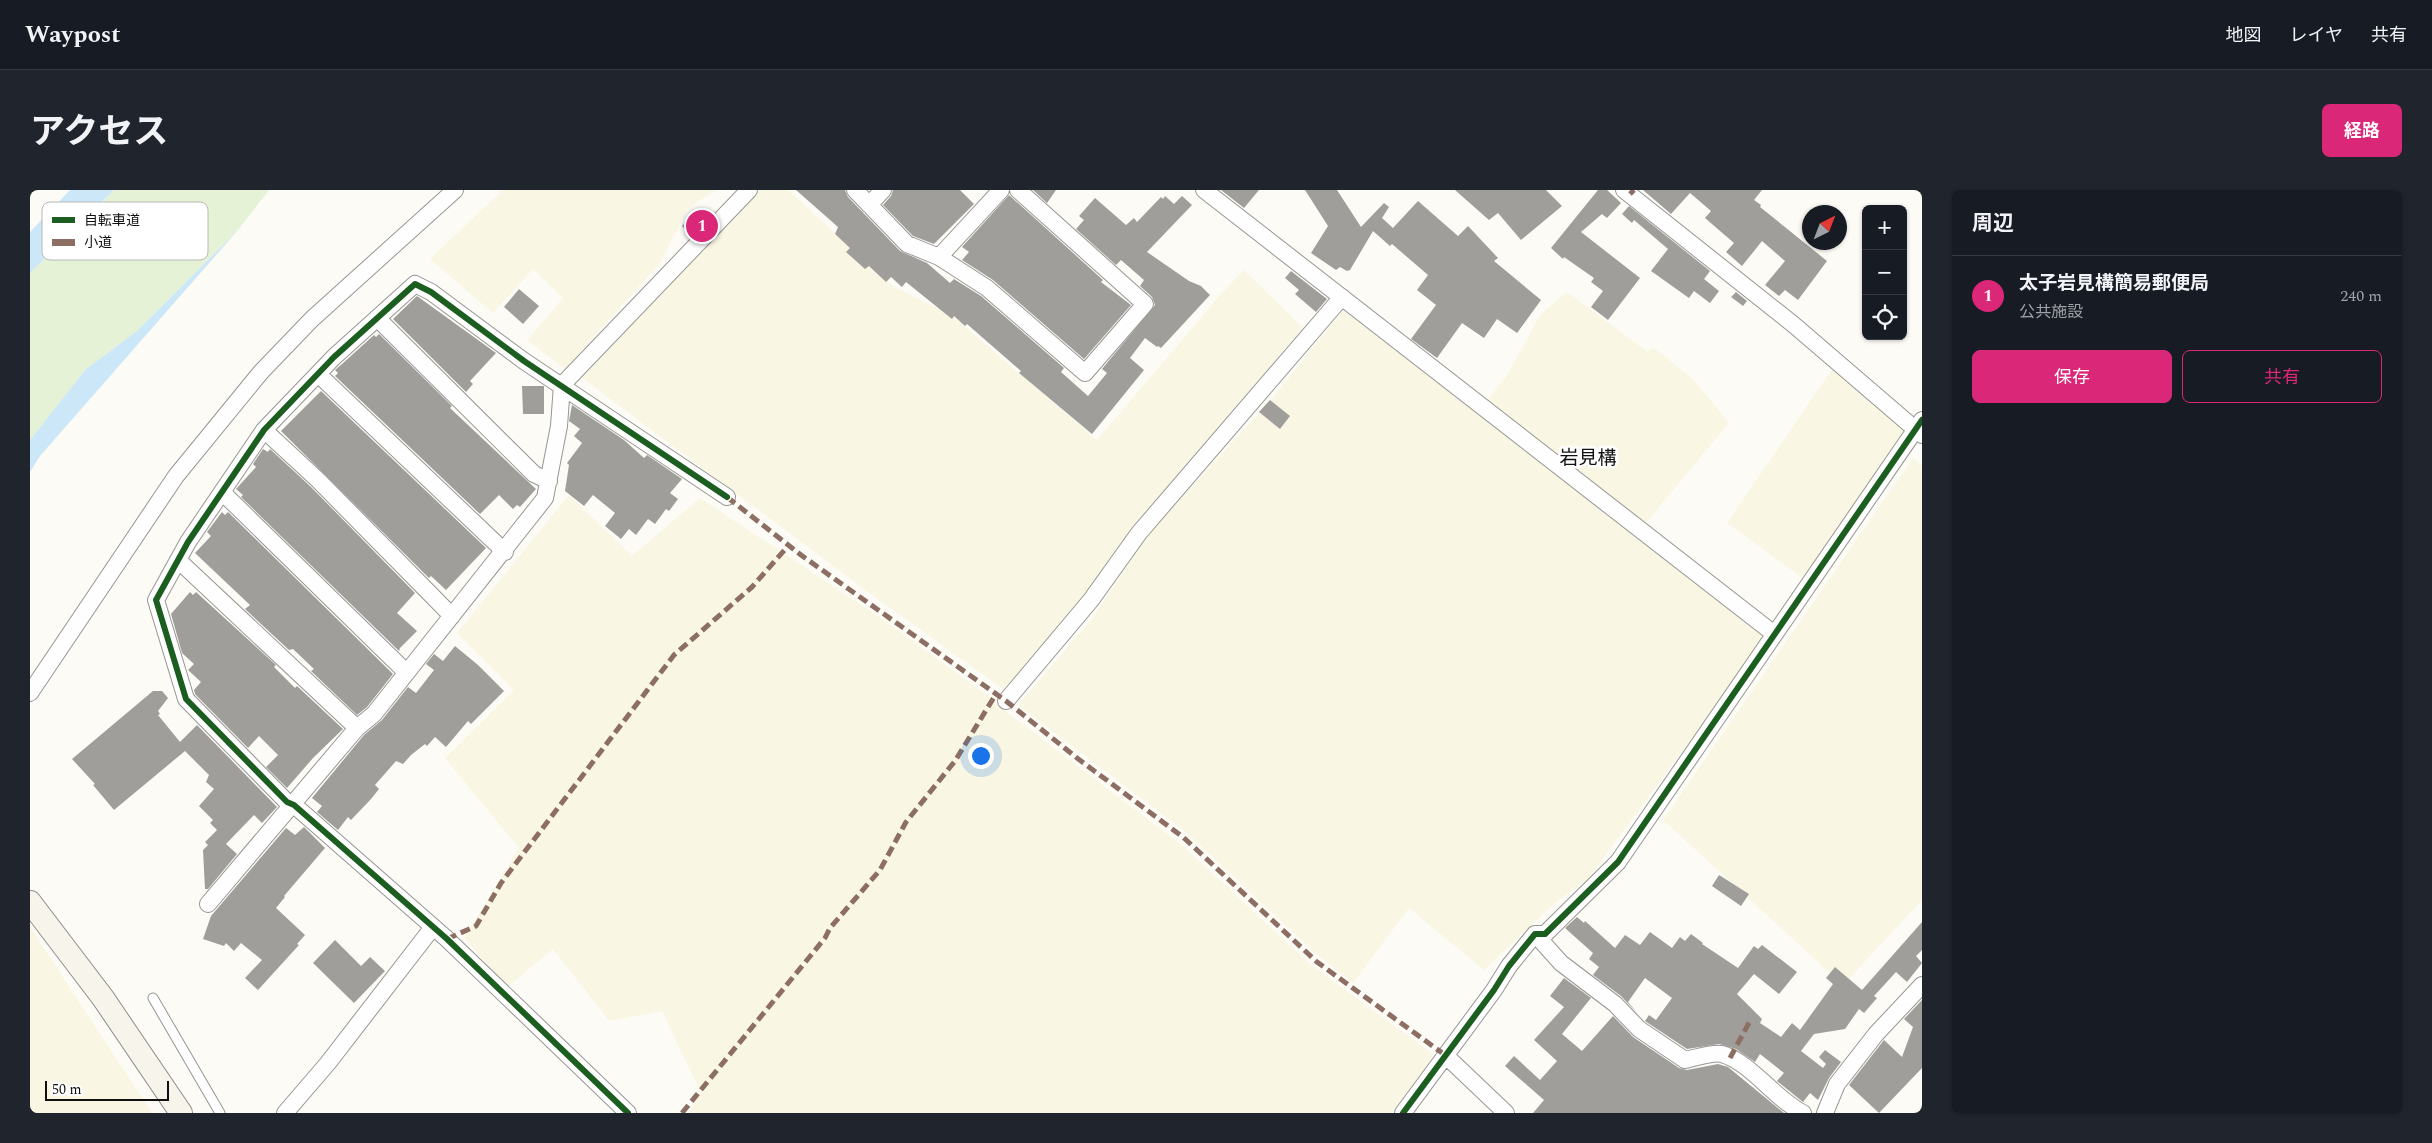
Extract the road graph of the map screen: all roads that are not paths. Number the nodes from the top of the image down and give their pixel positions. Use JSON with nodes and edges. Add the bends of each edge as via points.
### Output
{"nodes":[{"id":1,"x":455,"y":190,"type":"edge"},
{"id":2,"x":749,"y":190,"type":"edge"},
{"id":3,"x":855,"y":190,"type":"edge"},
{"id":4,"x":882,"y":190,"type":"edge"},
{"id":5,"x":1001,"y":190,"type":"edge"},
{"id":6,"x":1018,"y":190,"type":"edge"},
{"id":7,"x":1204,"y":190,"type":"edge"},
{"id":8,"x":1624,"y":190,"type":"edge"},
{"id":9,"x":869,"y":205,"type":"junction"},
{"id":10,"x":939,"y":257,"type":"junction"},
{"id":11,"x":1342,"y":297,"type":"junction"},
{"id":12,"x":377,"y":318,"type":"junction"},
{"id":13,"x":318,"y":374,"type":"junction"},
{"id":14,"x":562,"y":385,"type":"junction"},
{"id":15,"x":1920,"y":428,"type":"edge"},
{"id":16,"x":264,"y":430,"type":"junction"},
{"id":17,"x":549,"y":481,"type":"junction"},
{"id":18,"x":223,"y":494,"type":"junction"},
{"id":19,"x":727,"y":497,"type":"dead end"},
{"id":20,"x":505,"y":552,"type":"junction"},
{"id":21,"x":178,"y":560,"type":"junction"},
{"id":22,"x":452,"y":616,"type":"junction"},
{"id":23,"x":1774,"y":633,"type":"junction"},
{"id":24,"x":406,"y":672,"type":"junction"},
{"id":25,"x":30,"y":693,"type":"edge"},
{"id":26,"x":1006,"y":701,"type":"dead end"},
{"id":27,"x":357,"y":728,"type":"junction"},
{"id":28,"x":294,"y":805,"type":"junction"},
{"id":29,"x":30,"y":902,"type":"edge"},
{"id":30,"x":208,"y":904,"type":"dead end"},
{"id":31,"x":433,"y":927,"type":"junction"},
{"id":32,"x":1535,"y":934,"type":"junction"},
{"id":33,"x":1922,"y":985,"type":"edge"},
{"id":34,"x":153,"y":998,"type":"dead end"},
{"id":35,"x":1445,"y":1055,"type":"junction"},
{"id":36,"x":181,"y":1113,"type":"edge"},
{"id":37,"x":220,"y":1113,"type":"edge"},
{"id":38,"x":285,"y":1113,"type":"edge"},
{"id":39,"x":628,"y":1113,"type":"edge"},
{"id":40,"x":1403,"y":1113,"type":"edge"},
{"id":41,"x":1506,"y":1113,"type":"edge"},
{"id":42,"x":1803,"y":1113,"type":"edge"},
{"id":43,"x":1825,"y":1113,"type":"edge"}],
"edges":[{"from":1,"to":25,"type":"street","via":[[312,319],[261,372],[176,476]]},
{"from":2,"to":14,"type":"street"},
{"from":3,"to":9,"type":"street"},
{"from":4,"to":9,"type":"street"},
{"from":5,"to":10,"type":"street"},
{"from":6,"to":10,"type":"street","via":[[1145,304],[1085,373],[987,288]]},
{"from":7,"to":11,"type":"street"},
{"from":8,"to":15,"type":"street"},
{"from":9,"to":10,"type":"street","via":[[907,244]]},
{"from":11,"to":23,"type":"street"},
{"from":11,"to":26,"type":"street","via":[[1139,533],[1091,600]]},
{"from":12,"to":13,"type":"street"},
{"from":12,"to":14,"type":"street","via":[[415,284]]},
{"from":12,"to":17,"type":"street","via":[[534,474]]},
{"from":13,"to":16,"type":"street"},
{"from":13,"to":20,"type":"street"},
{"from":14,"to":17,"type":"street","via":[[559,426]]},
{"from":14,"to":19,"type":"street"},
{"from":15,"to":23,"type":"street"},
{"from":16,"to":18,"type":"street"},
{"from":16,"to":22,"type":"street"},
{"from":17,"to":20,"type":"street","via":[[545,498]]},
{"from":18,"to":21,"type":"street"},
{"from":18,"to":24,"type":"street"},
{"from":20,"to":22,"type":"street"},
{"from":21,"to":27,"type":"street"},
{"from":21,"to":28,"type":"street","via":[[156,600],[186,699],[287,802]]},
{"from":22,"to":24,"type":"street"},
{"from":23,"to":32,"type":"street","via":[[1618,862],[1545,934]]},
{"from":24,"to":27,"type":"street","via":[[374,714]]},
{"from":27,"to":28,"type":"street"},
{"from":28,"to":30,"type":"street"},
{"from":28,"to":31,"type":"street"},
{"from":29,"to":36,"type":"street","via":[[103,998]]},
{"from":31,"to":38,"type":"street","via":[[328,1063]]},
{"from":31,"to":39,"type":"street"},
{"from":32,"to":35,"type":"street"},
{"from":32,"to":42,"type":"street","via":[[1561,963],[1615,1004],[1639,1029],[1684,1060],[1721,1054],[1737,1061],[1790,1107]]},
{"from":33,"to":43,"type":"street","via":[[1876,1034],[1837,1084]]},
{"from":34,"to":37,"type":"lane"},
{"from":35,"to":40,"type":"street"},
{"from":35,"to":41,"type":"street"}]}
